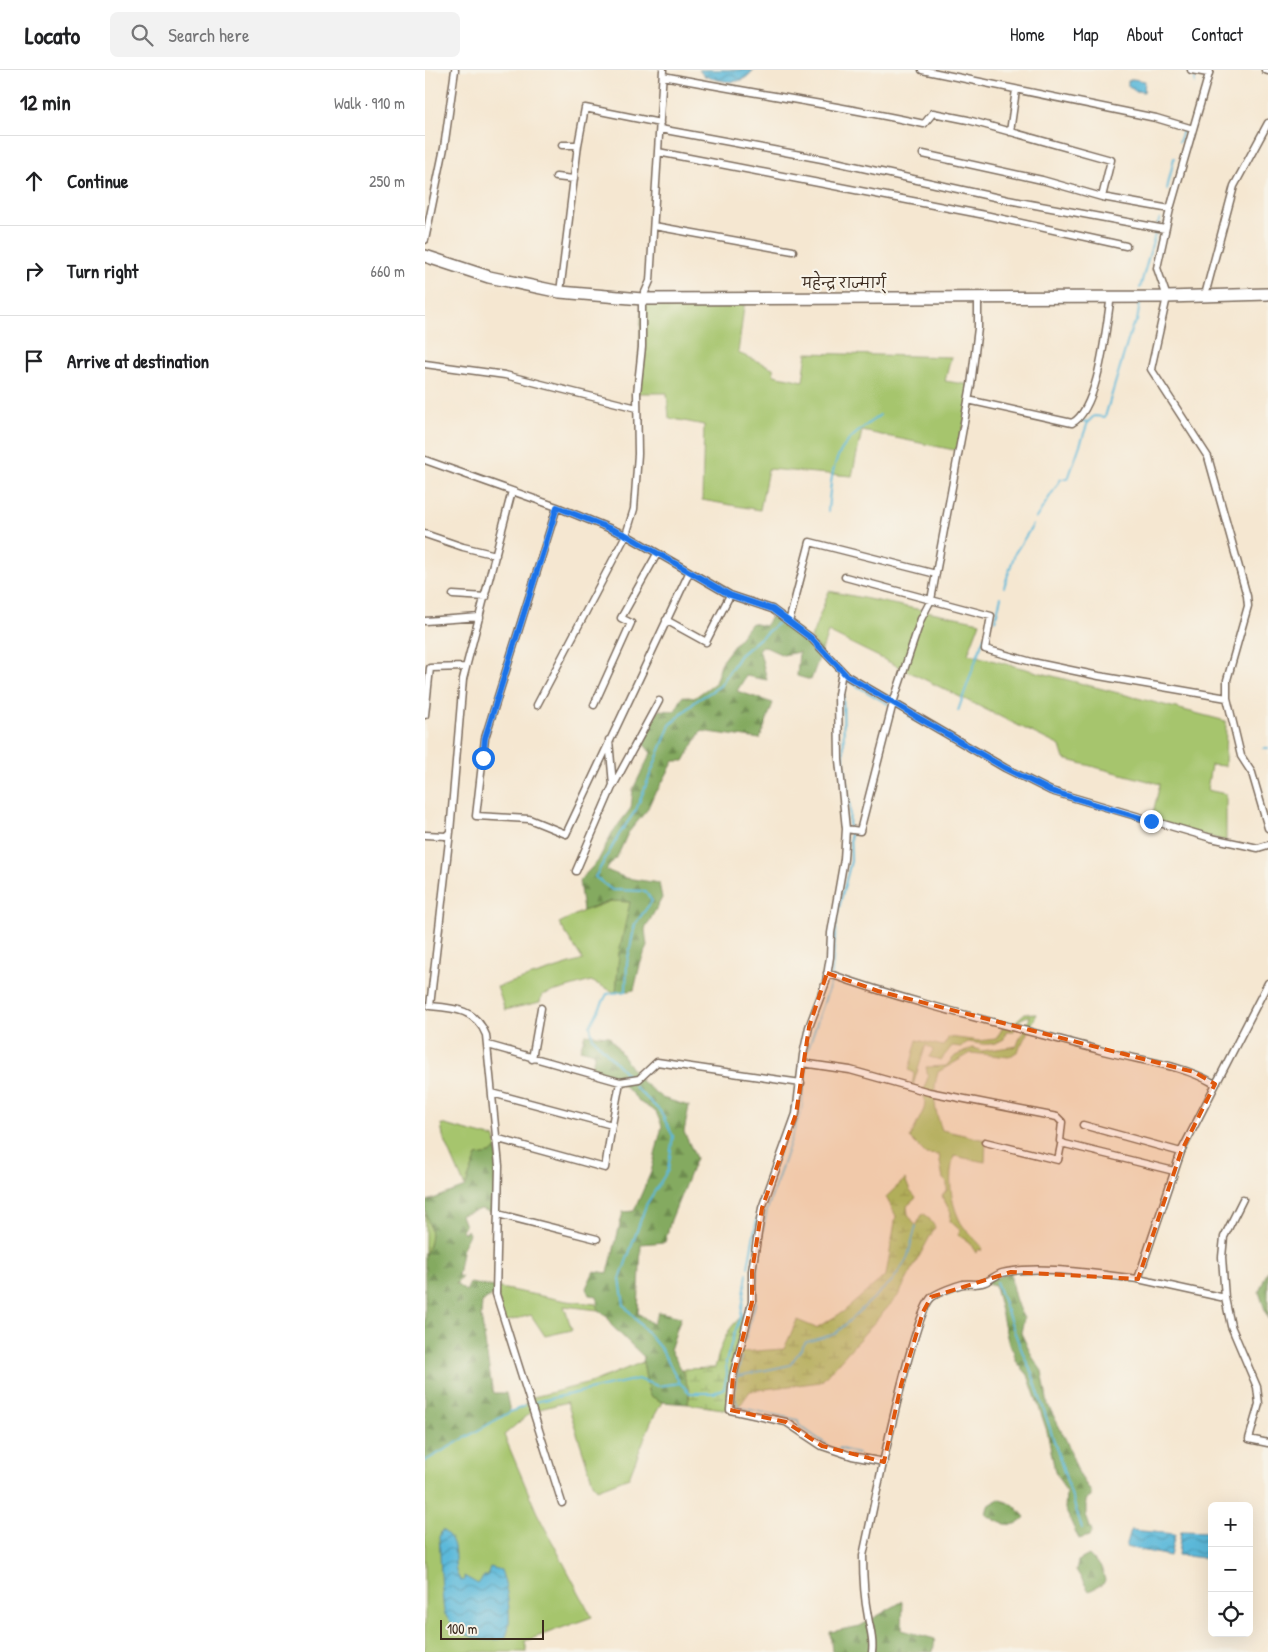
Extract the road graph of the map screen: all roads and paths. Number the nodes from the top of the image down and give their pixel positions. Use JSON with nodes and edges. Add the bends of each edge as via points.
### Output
{"nodes":[{"id":1,"x":455,"y":70,"type":"edge"},
{"id":2,"x":922,"y":70,"type":"edge"},
{"id":3,"x":1191,"y":70,"type":"edge"},
{"id":4,"x":1209,"y":71,"type":"edge"},
{"id":5,"x":663,"y":73,"type":"edge"},
{"id":6,"x":1016,"y":90,"type":"junction"},
{"id":7,"x":1268,"y":123,"type":"edge"},
{"id":8,"x":660,"y":126,"type":"junction"},
{"id":9,"x":1193,"y":129,"type":"junction"},
{"id":10,"x":1010,"y":132,"type":"junction"},
{"id":11,"x":562,"y":145,"type":"dead end"},
{"id":12,"x":578,"y":145,"type":"junction"},
{"id":13,"x":658,"y":152,"type":"junction"},
{"id":14,"x":923,"y":154,"type":"dead end"},
{"id":15,"x":556,"y":176,"type":"dead end"},
{"id":16,"x":574,"y":179,"type":"junction"},
{"id":17,"x":1102,"y":197,"type":"junction"},
{"id":18,"x":1170,"y":209,"type":"junction"},
{"id":19,"x":654,"y":226,"type":"junction"},
{"id":20,"x":1165,"y":229,"type":"junction"},
{"id":21,"x":425,"y":240,"type":"edge"},
{"id":22,"x":1125,"y":246,"type":"dead end"},
{"id":23,"x":793,"y":251,"type":"dead end"},
{"id":24,"x":425,"y":256,"type":"edge"},
{"id":25,"x":560,"y":292,"type":"junction"},
{"id":26,"x":1268,"y":294,"type":"edge"},
{"id":27,"x":1111,"y":296,"type":"junction"},
{"id":28,"x":1205,"y":296,"type":"junction"},
{"id":29,"x":1167,"y":297,"type":"junction"},
{"id":30,"x":978,"y":298,"type":"junction"},
{"id":31,"x":642,"y":299,"type":"junction"},
{"id":32,"x":425,"y":364,"type":"edge"},
{"id":33,"x":967,"y":400,"type":"junction"},
{"id":34,"x":637,"y":408,"type":"junction"},
{"id":35,"x":425,"y":460,"type":"edge"},
{"id":36,"x":512,"y":492,"type":"junction"},
{"id":37,"x":557,"y":507,"type":"junction"},
{"id":38,"x":425,"y":534,"type":"edge"},
{"id":39,"x":626,"y":535,"type":"junction"},
{"id":40,"x":657,"y":554,"type":"junction"},
{"id":41,"x":496,"y":555,"type":"junction"},
{"id":42,"x":689,"y":573,"type":"junction"},
{"id":43,"x":936,"y":574,"type":"junction"},
{"id":44,"x":845,"y":577,"type":"dead end"},
{"id":45,"x":453,"y":595,"type":"dead end"},
{"id":46,"x":730,"y":595,"type":"junction"},
{"id":47,"x":486,"y":597,"type":"junction"},
{"id":48,"x":931,"y":600,"type":"junction"},
{"id":49,"x":480,"y":618,"type":"junction"},
{"id":50,"x":666,"y":620,"type":"junction"},
{"id":51,"x":425,"y":621,"type":"edge"},
{"id":52,"x":789,"y":622,"type":"junction"},
{"id":53,"x":466,"y":667,"type":"junction"},
{"id":54,"x":842,"y":672,"type":"junction"},
{"id":55,"x":1227,"y":698,"type":"junction"},
{"id":56,"x":659,"y":701,"type":"dead end"},
{"id":57,"x":893,"y":703,"type":"junction"},
{"id":58,"x":594,"y":704,"type":"dead end"},
{"id":59,"x":537,"y":705,"type":"dead end"},
{"id":60,"x":425,"y":714,"type":"edge"},
{"id":61,"x":609,"y":739,"type":"junction"},
{"id":62,"x":613,"y":785,"type":"junction"},
{"id":63,"x":1268,"y":828,"type":"edge"},
{"id":64,"x":846,"y":829,"type":"junction"},
{"id":65,"x":450,"y":832,"type":"junction"},
{"id":66,"x":425,"y":835,"type":"edge"},
{"id":67,"x":1268,"y":845,"type":"edge"},
{"id":68,"x":576,"y":871,"type":"dead end"},
{"id":69,"x":827,"y":973,"type":"junction"},
{"id":70,"x":1268,"y":983,"type":"edge"},
{"id":71,"x":427,"y":1006,"type":"edge"},
{"id":72,"x":541,"y":1008,"type":"dead end"},
{"id":73,"x":488,"y":1045,"type":"junction"},
{"id":74,"x":532,"y":1059,"type":"junction"},
{"id":75,"x":802,"y":1063,"type":"junction"},
{"id":76,"x":619,"y":1082,"type":"junction"},
{"id":77,"x":801,"y":1083,"type":"junction"},
{"id":78,"x":1215,"y":1084,"type":"junction"},
{"id":79,"x":492,"y":1093,"type":"junction"},
{"id":80,"x":612,"y":1125,"type":"junction"},
{"id":81,"x":1083,"y":1125,"type":"dead end"},
{"id":82,"x":495,"y":1138,"type":"junction"},
{"id":83,"x":985,"y":1142,"type":"dead end"},
{"id":84,"x":1065,"y":1144,"type":"junction"},
{"id":85,"x":1181,"y":1152,"type":"junction"},
{"id":86,"x":1174,"y":1172,"type":"junction"},
{"id":87,"x":1243,"y":1199,"type":"dead end"},
{"id":88,"x":498,"y":1214,"type":"junction"},
{"id":89,"x":597,"y":1239,"type":"dead end"},
{"id":90,"x":1138,"y":1279,"type":"junction"},
{"id":91,"x":1225,"y":1298,"type":"junction"},
{"id":92,"x":1268,"y":1443,"type":"edge"},
{"id":93,"x":884,"y":1462,"type":"junction"},
{"id":94,"x":562,"y":1503,"type":"dead end"},
{"id":95,"x":872,"y":1652,"type":"edge"}],
"edges":[{"from":1,"to":21,"type":"street","via":[[444,148]]},
{"from":2,"to":6,"type":"street"},
{"from":3,"to":4,"type":"street"},
{"from":4,"to":9,"type":"street"},
{"from":5,"to":8,"type":"street"},
{"from":5,"to":10,"type":"street","via":[[751,93],[855,109],[924,124],[933,114]]},
{"from":6,"to":9,"type":"street","via":[[1156,118]]},
{"from":6,"to":10,"type":"street"},
{"from":7,"to":28,"type":"street","via":[[1234,186]]},
{"from":8,"to":12,"type":"street","via":[[585,108]]},
{"from":8,"to":13,"type":"street"},
{"from":8,"to":20,"type":"street","via":[[1008,200]]},
{"from":9,"to":18,"type":"street"},
{"from":10,"to":17,"type":"street","via":[[1111,160]]},
{"from":11,"to":12,"type":"street"},
{"from":12,"to":16,"type":"street"},
{"from":13,"to":19,"type":"street"},
{"from":13,"to":22,"type":"street","via":[[985,215]]},
{"from":14,"to":17,"type":"street","via":[[1005,171]]},
{"from":15,"to":16,"type":"street"},
{"from":16,"to":25,"type":"street"},
{"from":17,"to":18,"type":"street"},
{"from":18,"to":20,"type":"street"},
{"from":19,"to":23,"type":"street"},
{"from":19,"to":31,"type":"street","via":[[650,281]]},
{"from":20,"to":29,"type":"street","via":[[1157,268]]},
{"from":24,"to":25,"type":"highway","name":"महेन्द्र राज्मार्ग्","via":[[489,277]]},
{"from":25,"to":31,"type":"highway","name":"महेन्द्र राज्मार्ग्"},
{"from":26,"to":28,"type":"highway","name":"महेन्द्र राज्मार्ग्"},
{"from":27,"to":29,"type":"highway","name":"महेन्द्र राज्मार्ग्"},
{"from":27,"to":30,"type":"highway","name":"महेन्द्र राज्मार्ग्"},
{"from":27,"to":33,"type":"street","via":[[1096,376],[1080,419],[1072,423]]},
{"from":28,"to":29,"type":"highway","name":"महेन्द्र राज्मार्ग्"},
{"from":29,"to":55,"type":"street","via":[[1151,369],[1208,457],[1247,596],[1248,606],[1227,680]]},
{"from":30,"to":31,"type":"highway","name":"महेन्द्र राज्मार्ग्"},
{"from":30,"to":33,"type":"street","via":[[976,349]]},
{"from":31,"to":34,"type":"street"},
{"from":32,"to":34,"type":"street","via":[[505,375]]},
{"from":33,"to":43,"type":"street","via":[[956,476]]},
{"from":34,"to":39,"type":"street","via":[[638,454],[633,509]]},
{"from":35,"to":36,"type":"street"},
{"from":36,"to":37,"type":"street"},
{"from":36,"to":41,"type":"street"},
{"from":37,"to":39,"type":"street"},
{"from":37,"to":61,"type":"street","via":[[485,738],[476,816],[529,819],[566,834]]},
{"from":38,"to":41,"type":"street"},
{"from":39,"to":40,"type":"street"},
{"from":39,"to":59,"type":"street"},
{"from":40,"to":42,"type":"street"},
{"from":40,"to":58,"type":"street","via":[[621,618],[631,623]]},
{"from":41,"to":47,"type":"street"},
{"from":42,"to":46,"type":"street"},
{"from":42,"to":50,"type":"street"},
{"from":43,"to":48,"type":"street"},
{"from":43,"to":52,"type":"street","via":[[810,542]]},
{"from":44,"to":48,"type":"street"},
{"from":45,"to":47,"type":"street"},
{"from":46,"to":50,"type":"street","via":[[705,642]]},
{"from":46,"to":52,"type":"street","via":[[772,609]]},
{"from":47,"to":49,"type":"street"},
{"from":48,"to":55,"type":"street","via":[[991,616],[985,649],[1092,675]]},
{"from":48,"to":57,"type":"street","via":[[921,619]]},
{"from":49,"to":51,"type":"street"},
{"from":49,"to":53,"type":"street"},
{"from":50,"to":61,"type":"street"},
{"from":52,"to":54,"type":"street","via":[[811,638]]},
{"from":53,"to":60,"type":"street","via":[[429,668]]},
{"from":53,"to":65,"type":"street"},
{"from":54,"to":57,"type":"street"},
{"from":54,"to":64,"type":"street","via":[[838,694],[839,751]]},
{"from":55,"to":63,"type":"street","via":[[1241,756],[1252,773]]},
{"from":56,"to":62,"type":"street"},
{"from":57,"to":64,"type":"street","via":[[860,831]]},
{"from":57,"to":67,"type":"street","via":[[1051,791],[1211,838],[1258,848]]},
{"from":61,"to":62,"type":"street"},
{"from":62,"to":68,"type":"street"},
{"from":64,"to":69,"type":"street"},
{"from":65,"to":66,"type":"street","via":[[446,836]]},
{"from":65,"to":71,"type":"street"},
{"from":69,"to":75,"type":"street","via":[[809,1027]]},
{"from":69,"to":78,"type":"street","via":[[878,991],[1194,1072]]},
{"from":70,"to":78,"type":"street"},
{"from":71,"to":73,"type":"street","via":[[467,1011],[484,1028]]},
{"from":72,"to":74,"type":"street"},
{"from":73,"to":74,"type":"street"},
{"from":73,"to":79,"type":"street"},
{"from":74,"to":76,"type":"street"},
{"from":75,"to":77,"type":"street"},
{"from":75,"to":84,"type":"street","via":[[850,1070],[929,1092],[1057,1117],[1062,1122],[1060,1141]]},
{"from":76,"to":77,"type":"street","via":[[639,1079],[657,1062]]},
{"from":76,"to":80,"type":"street"},
{"from":77,"to":93,"type":"street","via":[[796,1114],[762,1208],[752,1271],[752,1302],[733,1376],[730,1410],[785,1422],[822,1446]]},
{"from":78,"to":85,"type":"street"},
{"from":79,"to":80,"type":"street"},
{"from":79,"to":82,"type":"street"},
{"from":80,"to":82,"type":"street","via":[[605,1168]]},
{"from":81,"to":85,"type":"street"},
{"from":82,"to":88,"type":"street","via":[[499,1166]]},
{"from":83,"to":84,"type":"street","via":[[1058,1160],[1061,1146]]},
{"from":84,"to":86,"type":"street"},
{"from":85,"to":86,"type":"street"},
{"from":86,"to":90,"type":"street"},
{"from":87,"to":91,"type":"street","via":[[1224,1237]]},
{"from":88,"to":89,"type":"street"},
{"from":88,"to":94,"type":"street","via":[[496,1294]]},
{"from":90,"to":91,"type":"street"},
{"from":90,"to":93,"type":"street","via":[[1060,1272],[1000,1273],[983,1284],[964,1284],[931,1298],[923,1312],[901,1385]]},
{"from":91,"to":92,"type":"street","via":[[1231,1326],[1257,1387],[1259,1404],[1249,1439]]},
{"from":93,"to":95,"type":"street","via":[[863,1556],[863,1582],[874,1640]]}]}
